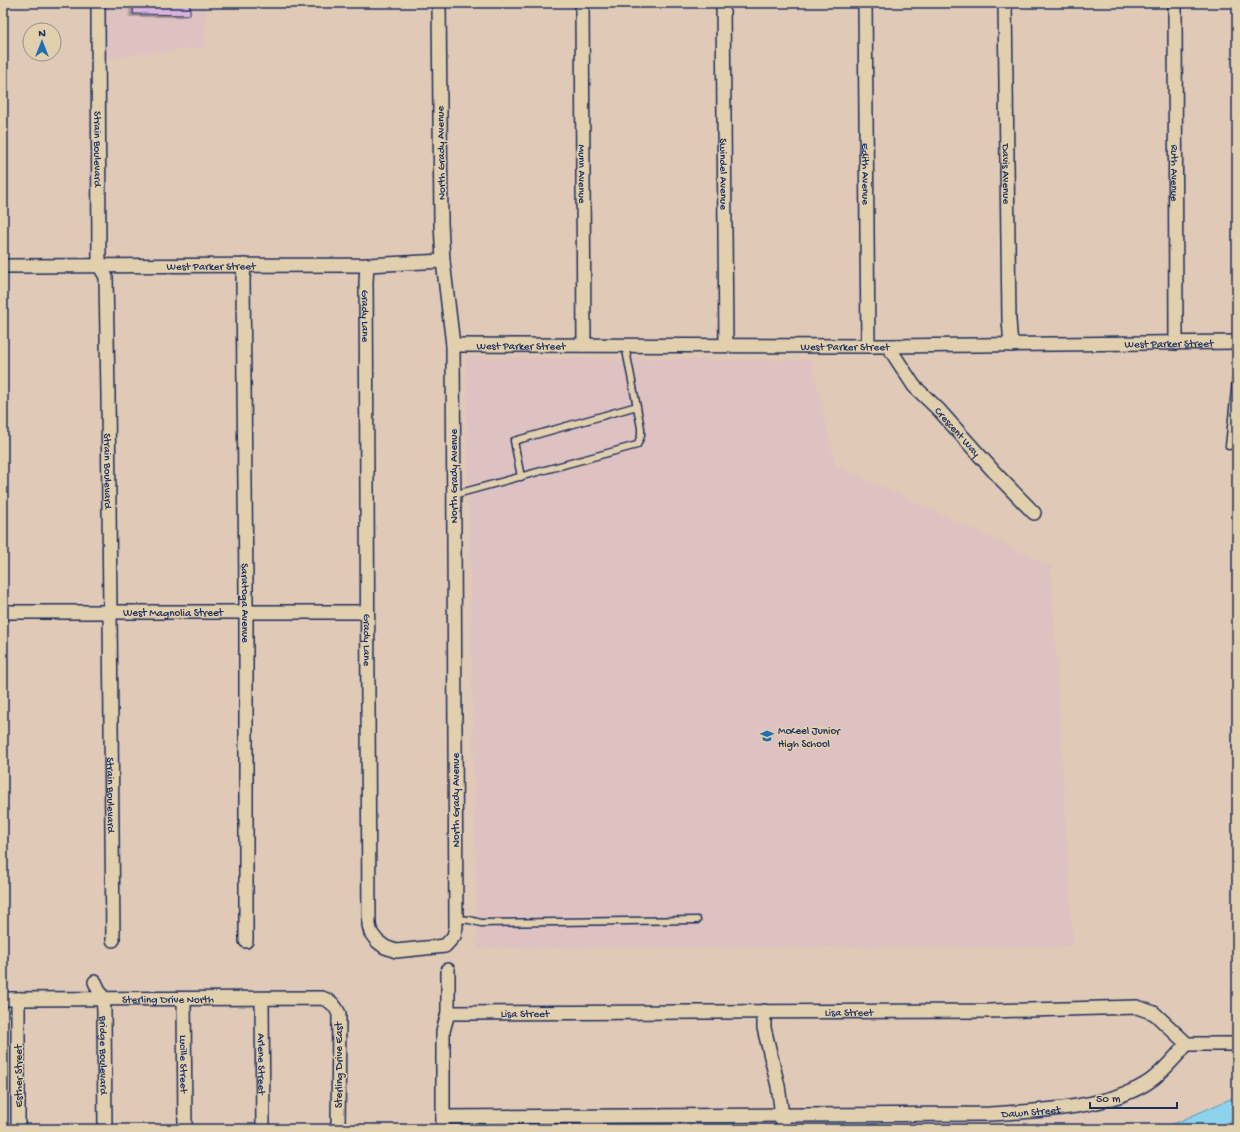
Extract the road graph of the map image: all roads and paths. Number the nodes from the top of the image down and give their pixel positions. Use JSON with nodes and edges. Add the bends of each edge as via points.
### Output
{"nodes":[{"id":1,"x":98,"y":3,"type":"edge"},
{"id":2,"x":439,"y":3,"type":"edge"},
{"id":3,"x":582,"y":3,"type":"edge"},
{"id":4,"x":722,"y":3,"type":"edge"},
{"id":5,"x":865,"y":3,"type":"edge"},
{"id":6,"x":1005,"y":3,"type":"edge"},
{"id":7,"x":1174,"y":3,"type":"edge"},
{"id":8,"x":443,"y":261,"type":"junction"},
{"id":9,"x":99,"y":265,"type":"junction"},
{"id":10,"x":244,"y":265,"type":"junction"},
{"id":11,"x":367,"y":265,"type":"junction"},
{"id":12,"x":3,"y":266,"type":"edge"},
{"id":13,"x":1237,"y":342,"type":"edge"},
{"id":14,"x":1176,"y":343,"type":"junction"},
{"id":15,"x":452,"y":345,"type":"junction"},
{"id":16,"x":584,"y":345,"type":"junction"},
{"id":17,"x":625,"y":345,"type":"junction"},
{"id":18,"x":726,"y":345,"type":"junction"},
{"id":19,"x":868,"y":345,"type":"junction"},
{"id":20,"x":1011,"y":345,"type":"junction"},
{"id":21,"x":888,"y":346,"type":"junction"},
{"id":22,"x":1237,"y":371,"type":"edge"},
{"id":23,"x":637,"y":406,"type":"junction"},
{"id":24,"x":1229,"y":446,"type":"dead end"},
{"id":25,"x":521,"y":477,"type":"junction"},
{"id":26,"x":453,"y":495,"type":"junction"},
{"id":27,"x":1034,"y":513,"type":"dead end"},
{"id":28,"x":3,"y":612,"type":"edge"},
{"id":29,"x":110,"y":612,"type":"junction"},
{"id":30,"x":245,"y":612,"type":"junction"},
{"id":31,"x":367,"y":612,"type":"junction"},
{"id":32,"x":456,"y":919,"type":"junction"},
{"id":33,"x":697,"y":920,"type":"dead end"},
{"id":34,"x":113,"y":940,"type":"dead end"},
{"id":35,"x":246,"y":941,"type":"dead end"},
{"id":36,"x":445,"y":946,"type":"joint"},
{"id":37,"x":448,"y":970,"type":"dead end"},
{"id":38,"x":95,"y":982,"type":"dead end"},
{"id":39,"x":18,"y":998,"type":"junction"},
{"id":40,"x":3,"y":999,"type":"edge"},
{"id":41,"x":103,"y":999,"type":"junction"},
{"id":42,"x":184,"y":999,"type":"junction"},
{"id":43,"x":262,"y":999,"type":"junction"},
{"id":44,"x":332,"y":1003,"type":"joint"},
{"id":45,"x":764,"y":1011,"type":"junction"},
{"id":46,"x":448,"y":1013,"type":"junction"},
{"id":47,"x":1187,"y":1044,"type":"junction"},
{"id":48,"x":1237,"y":1044,"type":"edge"},
{"id":49,"x":782,"y":1116,"type":"junction"},
{"id":50,"x":443,"y":1123,"type":"edge"},
{"id":51,"x":18,"y":1129,"type":"edge"},
{"id":52,"x":105,"y":1129,"type":"edge"},
{"id":53,"x":185,"y":1129,"type":"edge"},
{"id":54,"x":262,"y":1129,"type":"edge"},
{"id":55,"x":338,"y":1129,"type":"edge"},
{"id":56,"x":784,"y":1129,"type":"edge"}],
"edges":[{"from":1,"to":9,"type":"street","name":"Strain Boulevard"},
{"from":2,"to":8,"type":"street","name":"North Grady Avenue"},
{"from":3,"to":16,"type":"street","name":"Munn Avenue"},
{"from":4,"to":18,"type":"street","name":"Swindel Avenue"},
{"from":5,"to":19,"type":"street","name":"Edith Avenue"},
{"from":6,"to":20,"type":"street","name":"Davis Avenue"},
{"from":7,"to":14,"type":"street","name":"Ruth Avenue"},
{"from":8,"to":11,"type":"street","name":"West Parker Street"},
{"from":8,"to":15,"type":"street","name":"North Grady Avenue"},
{"from":9,"to":10,"type":"street","name":"West Parker Street"},
{"from":9,"to":12,"type":"street","name":"West Parker Street"},
{"from":9,"to":29,"type":"street","name":"Strain Boulevard","via":[[106,277]]},
{"from":10,"to":11,"type":"street","name":"West Parker Street"},
{"from":10,"to":30,"type":"street","name":"Saratoga Avenue","via":[[242,280]]},
{"from":11,"to":31,"type":"street","name":"Grady Lane"},
{"from":13,"to":14,"type":"street","name":"West Parker Street"},
{"from":14,"to":20,"type":"street","name":"West Parker Street"},
{"from":15,"to":16,"type":"street","name":"West Parker Street"},
{"from":15,"to":26,"type":"street","name":"North Grady Avenue"},
{"from":16,"to":17,"type":"street","name":"West Parker Street"},
{"from":17,"to":18,"type":"street","name":"West Parker Street"},
{"from":17,"to":23,"type":"lane"},
{"from":18,"to":19,"type":"street","name":"West Parker Street"},
{"from":19,"to":21,"type":"street","name":"West Parker Street"},
{"from":20,"to":21,"type":"street","name":"West Parker Street"},
{"from":21,"to":27,"type":"street","name":"Crescent Way","via":[[914,386]]},
{"from":22,"to":24,"type":"lane"},
{"from":23,"to":25,"type":"lane","via":[[641,436],[637,445]]},
{"from":23,"to":25,"type":"lane","via":[[514,441]]},
{"from":25,"to":26,"type":"lane"},
{"from":26,"to":32,"type":"street","name":"North Grady Avenue"},
{"from":28,"to":29,"type":"street","name":"West Magnolia Street"},
{"from":29,"to":30,"type":"street","name":"West Magnolia Street"},
{"from":29,"to":34,"type":"street","name":"Strain Boulevard"},
{"from":30,"to":31,"type":"street","name":"West Magnolia Street"},
{"from":30,"to":35,"type":"street","name":"Saratoga Avenue"},
{"from":31,"to":36,"type":"street","name":"Grady Lane","via":[[371,933],[385,947],[396,951]]},
{"from":32,"to":33,"type":"lane","via":[[481,923]]},
{"from":32,"to":36,"type":"street","name":"North Grady Avenue","via":[[454,936]]},
{"from":37,"to":46,"type":"street"},
{"from":38,"to":41,"type":"street","name":"Bridge Boulevard"},
{"from":39,"to":40,"type":"street","name":"Sterling Drive North"},
{"from":39,"to":41,"type":"street","name":"Sterling Drive North"},
{"from":39,"to":51,"type":"street","name":"Esther Street"},
{"from":41,"to":42,"type":"street","name":"Sterling Drive North"},
{"from":41,"to":52,"type":"street","name":"Bridge Boulevard"},
{"from":42,"to":43,"type":"street","name":"Sterling Drive North"},
{"from":42,"to":53,"type":"street","name":"Lucille Street"},
{"from":43,"to":44,"type":"street","name":"Sterling Drive North","via":[[322,998]]},
{"from":43,"to":54,"type":"street","name":"Arlene Street"},
{"from":44,"to":55,"type":"street","name":"Sterling Drive East","via":[[339,1014]]},
{"from":45,"to":46,"type":"street","name":"Lisa Street"},
{"from":45,"to":47,"type":"street","name":"Lisa Street","via":[[989,1011],[1137,1007],[1154,1013]]},
{"from":45,"to":49,"type":"street","via":[[764,1028],[778,1086]]},
{"from":46,"to":50,"type":"street","via":[[443,1032]]},
{"from":47,"to":48,"type":"street"},
{"from":47,"to":49,"type":"street","name":"Dawn Street","via":[[1167,1067],[1133,1091],[1084,1104],[990,1114]]},
{"from":49,"to":50,"type":"street","name":"Dawn Street"},
{"from":49,"to":56,"type":"street"}]}
